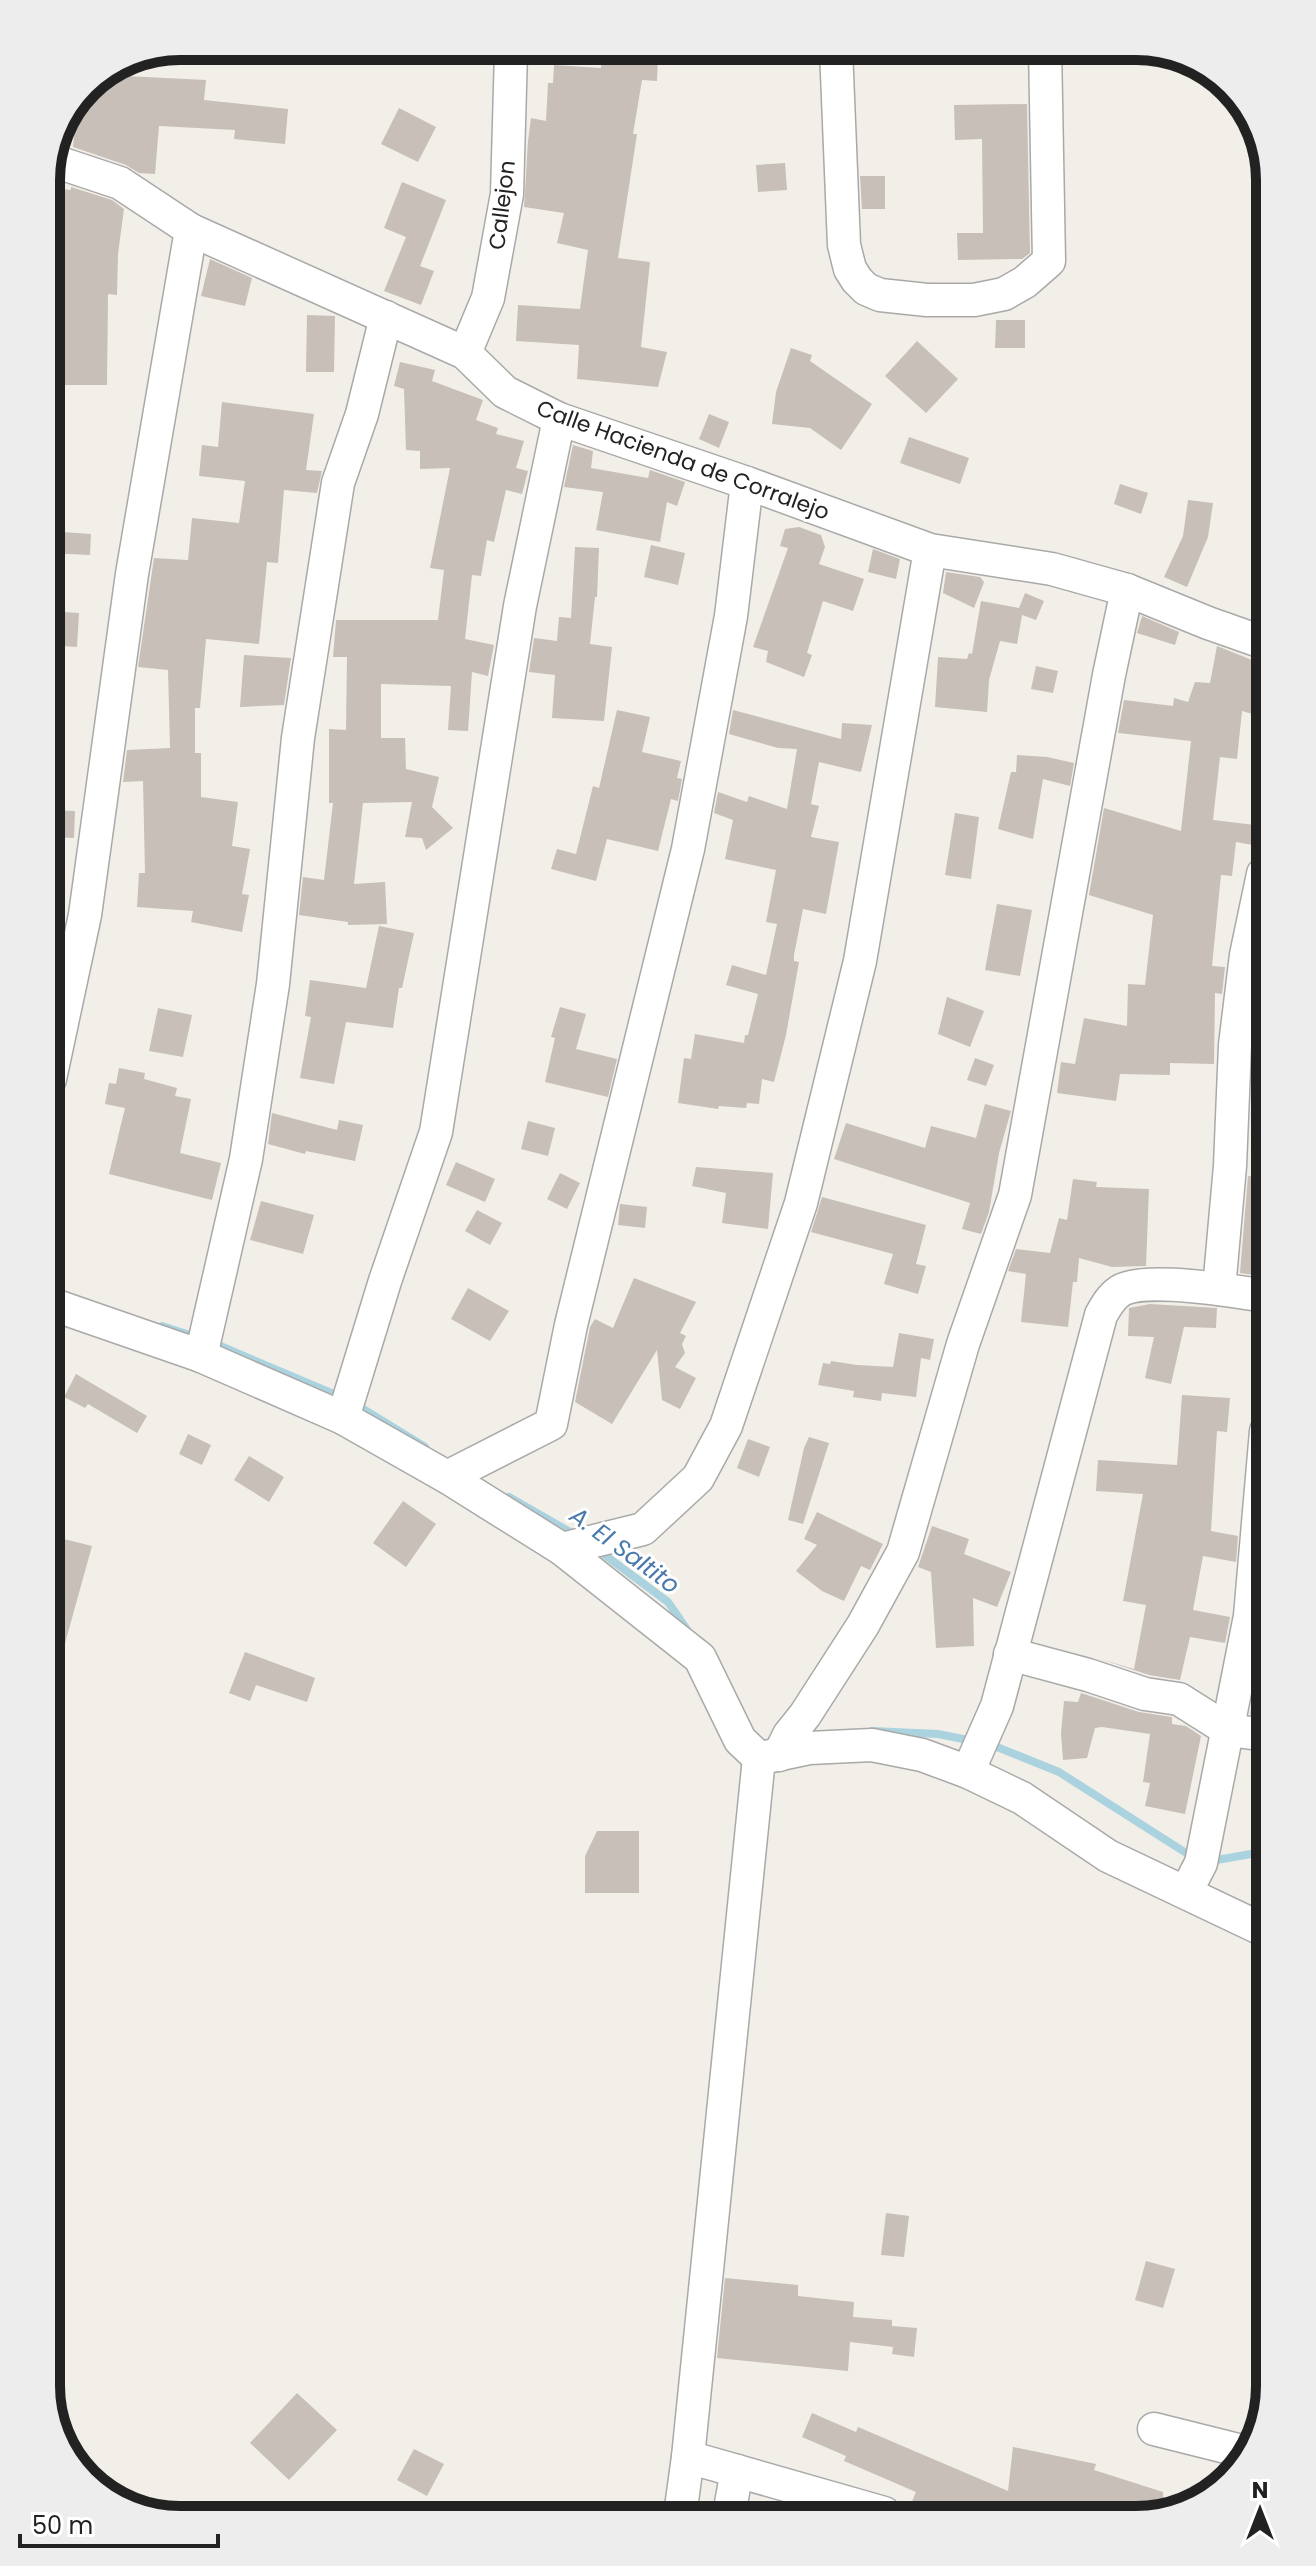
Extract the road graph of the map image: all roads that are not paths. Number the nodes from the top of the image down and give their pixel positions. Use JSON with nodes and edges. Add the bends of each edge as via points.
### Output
{"nodes":[{"id":1,"x":511,"y":60,"type":"edge"},
{"id":2,"x":836,"y":60,"type":"edge"},
{"id":3,"x":1045,"y":60,"type":"edge"},
{"id":4,"x":61,"y":163,"type":"edge"},
{"id":5,"x":191,"y":230,"type":"junction"},
{"id":6,"x":386,"y":317,"type":"junction"},
{"id":7,"x":465,"y":353,"type":"junction"},
{"id":8,"x":559,"y":419,"type":"junction"},
{"id":9,"x":747,"y":483,"type":"junction"},
{"id":10,"x":930,"y":550,"type":"junction"},
{"id":11,"x":1127,"y":590,"type":"junction"},
{"id":12,"x":1256,"y":640,"type":"edge"},
{"id":13,"x":1256,"y":907,"type":"edge"},
{"id":14,"x":60,"y":1032,"type":"edge"},
{"id":15,"x":1219,"y":1289,"type":"junction"},
{"id":16,"x":1256,"y":1295,"type":"edge"},
{"id":17,"x":60,"y":1307,"type":"edge"},
{"id":18,"x":201,"y":1356,"type":"junction"},
{"id":19,"x":343,"y":1418,"type":"junction"},
{"id":20,"x":447,"y":1477,"type":"junction"},
{"id":21,"x":1256,"y":1547,"type":"edge"},
{"id":22,"x":562,"y":1549,"type":"junction"},
{"id":23,"x":1010,"y":1654,"type":"junction"},
{"id":24,"x":1228,"y":1730,"type":"junction"},
{"id":25,"x":1256,"y":1734,"type":"edge"},
{"id":26,"x":769,"y":1756,"type":"junction"},
{"id":27,"x":968,"y":1772,"type":"junction"},
{"id":28,"x":1186,"y":1892,"type":"junction"},
{"id":29,"x":1256,"y":1926,"type":"edge"},
{"id":30,"x":1154,"y":2429,"type":"dead end"},
{"id":31,"x":1238,"y":2450,"type":"edge"},
{"id":32,"x":688,"y":2457,"type":"junction"},
{"id":33,"x":737,"y":2471,"type":"junction"},
{"id":34,"x":810,"y":2503,"type":"edge"},
{"id":35,"x":681,"y":2506,"type":"edge"},
{"id":36,"x":730,"y":2506,"type":"edge"},
{"id":37,"x":832,"y":2506,"type":"edge"}],
"edges":[{"from":1,"to":7,"type":"street","name":"Callejon","via":[[507,194],[488,298]]},
{"from":2,"to":3,"type":"street","via":[[841,204],[850,269],[866,289],[880,295],[974,300],[1004,294],[1049,261]]},
{"from":4,"to":5,"type":"street","name":"Calle Hacienda de Corralejo","via":[[120,183]]},
{"from":5,"to":6,"type":"street","name":"Calle Hacienda de Corralejo"},
{"from":5,"to":14,"type":"street","via":[[132,574],[85,915]]},
{"from":6,"to":7,"type":"street","name":"Calle Hacienda de Corralejo"},
{"from":6,"to":18,"type":"street","via":[[338,483],[298,738],[273,984],[251,1130]]},
{"from":7,"to":8,"type":"street","name":"Calle Hacienda de Corralejo","via":[[505,392]]},
{"from":8,"to":9,"type":"street","name":"Calle Hacienda de Corralejo"},
{"from":8,"to":19,"type":"street","via":[[520,606],[436,1132]]},
{"from":9,"to":10,"type":"street","name":"Calle Hacienda de Corralejo"},
{"from":9,"to":20,"type":"street","via":[[731,616],[688,849],[551,1424]]},
{"from":10,"to":11,"type":"street","name":"Calle Hacienda de Corralejo","via":[[1052,569]]},
{"from":10,"to":22,"type":"street","via":[[860,961],[801,1203],[726,1426],[698,1478],[643,1529]]},
{"from":11,"to":12,"type":"street","name":"Calle Hacienda de Corralejo"},
{"from":11,"to":26,"type":"street","via":[[1015,1195],[963,1344],[903,1552],[805,1715]]},
{"from":13,"to":15,"type":"street","via":[[1235,1045]]},
{"from":15,"to":16,"type":"street"},
{"from":15,"to":23,"type":"street","via":[[1139,1284],[1111,1298],[1101,1315]]},
{"from":17,"to":18,"type":"street"},
{"from":18,"to":19,"type":"street"},
{"from":19,"to":20,"type":"street"},
{"from":20,"to":22,"type":"street"},
{"from":21,"to":24,"type":"street","via":[[1250,1616]]},
{"from":22,"to":26,"type":"street","via":[[700,1658],[740,1740]]},
{"from":23,"to":24,"type":"street","via":[[1179,1699]]},
{"from":23,"to":27,"type":"street","via":[[997,1706]]},
{"from":24,"to":25,"type":"street"},
{"from":24,"to":28,"type":"street","via":[[1201,1863]]},
{"from":26,"to":27,"type":"street","via":[[872,1745]]},
{"from":26,"to":32,"type":"street"},
{"from":27,"to":28,"type":"street","via":[[1022,1798],[1108,1856]]},
{"from":28,"to":29,"type":"street"},
{"from":30,"to":31,"type":"street"},
{"from":32,"to":33,"type":"street"},
{"from":32,"to":35,"type":"street"},
{"from":33,"to":34,"type":"street"},
{"from":33,"to":36,"type":"street"},
{"from":34,"to":37,"type":"street"}]}
